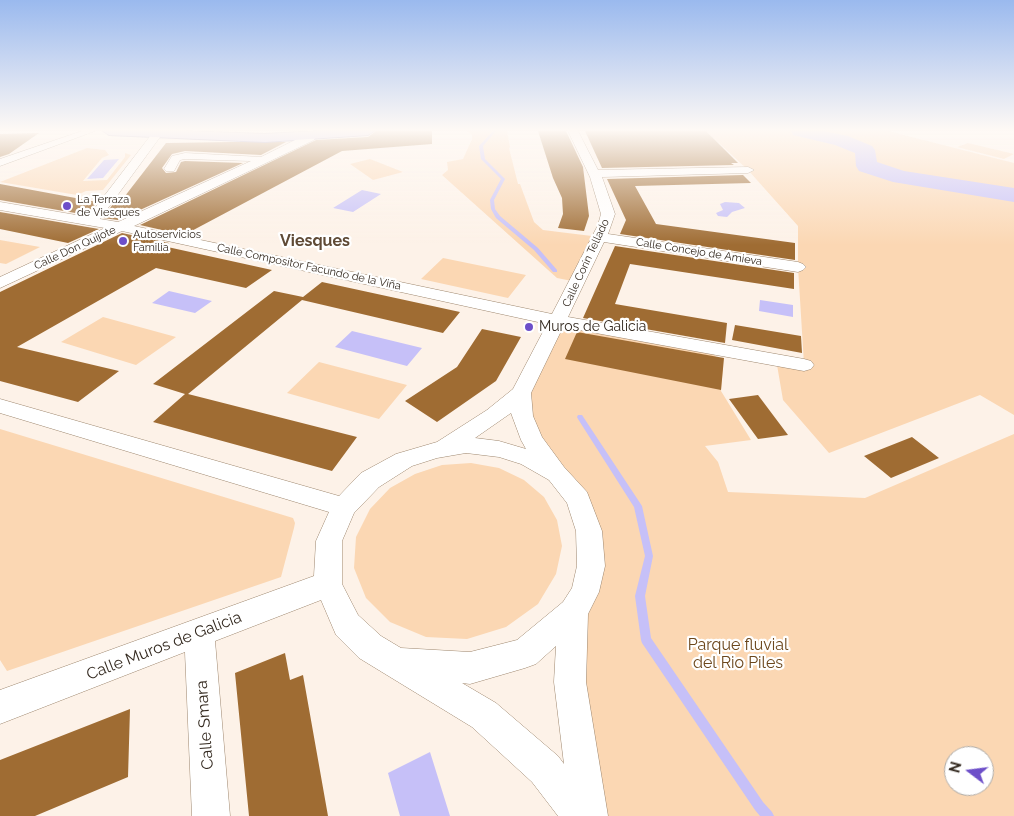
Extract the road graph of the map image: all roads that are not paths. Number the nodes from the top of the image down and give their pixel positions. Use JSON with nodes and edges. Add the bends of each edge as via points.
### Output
{"nodes":[{"id":1,"x":131,"y":169,"type":"edge"},
{"id":2,"x":243,"y":169,"type":"edge"},
{"id":3,"x":592,"y":169,"type":"edge"},
{"id":4,"x":748,"y":170,"type":"dead end"},
{"id":5,"x":594,"y":174,"type":"junction"},
{"id":6,"x":174,"y":189,"type":"dead end"},
{"id":7,"x":194,"y":193,"type":"junction"},
{"id":8,"x":0,"y":206,"type":"edge"},
{"id":9,"x":91,"y":222,"type":"junction"},
{"id":10,"x":121,"y":227,"type":"junction"},
{"id":11,"x":600,"y":237,"type":"junction"},
{"id":12,"x":798,"y":267,"type":"dead end"},
{"id":13,"x":0,"y":283,"type":"edge"},
{"id":14,"x":559,"y":321,"type":"junction"},
{"id":15,"x":804,"y":364,"type":"dead end"},
{"id":16,"x":521,"y":393,"type":"junction"},
{"id":17,"x":0,"y":406,"type":"edge"},
{"id":18,"x":436,"y":450,"type":"junction"},
{"id":19,"x":558,"y":474,"type":"junction"},
{"id":20,"x":344,"y":507,"type":"junction"},
{"id":21,"x":328,"y":584,"type":"junction"},
{"id":22,"x":574,"y":612,"type":"junction"},
{"id":23,"x":199,"y":633,"type":"junction"},
{"id":24,"x":397,"y":664,"type":"junction"},
{"id":25,"x":0,"y":707,"type":"edge"},
{"id":26,"x":211,"y":816,"type":"edge"},
{"id":27,"x":581,"y":816,"type":"edge"},
{"id":28,"x":589,"y":816,"type":"edge"}],
"edges":[{"from":1,"to":9,"type":"street"},
{"from":2,"to":7,"type":"street","name":"Calle Don Quijote"},
{"from":3,"to":5,"type":"street","name":"Calle Corín Tellado"},
{"from":4,"to":5,"type":"street"},
{"from":5,"to":11,"type":"street","name":"Calle Corín Tellado","via":[[608,214]]},
{"from":6,"to":7,"type":"street"},
{"from":7,"to":10,"type":"street","name":"Calle Don Quijote"},
{"from":8,"to":9,"type":"street","name":"Calle Compositor Facundo de la Viña"},
{"from":9,"to":10,"type":"street","name":"Calle Compositor Facundo de la Viña"},
{"from":10,"to":13,"type":"street","name":"Calle Don Quijote"},
{"from":10,"to":14,"type":"street","name":"Calle Compositor Facundo de la Viña"},
{"from":11,"to":12,"type":"street","name":"Calle Concejo de Amieva"},
{"from":11,"to":14,"type":"street","name":"Calle Corín Tellado"},
{"from":14,"to":15,"type":"street","name":"Calle Compositor Facundo de la Viña"},
{"from":14,"to":16,"type":"street","name":"Calle Corín Tellado"},
{"from":16,"to":18,"type":"street","name":"Calle Corín Tellado","via":[[495,416]]},
{"from":16,"to":19,"type":"street","via":[[522,416],[532,440]]},
{"from":17,"to":20,"type":"street"},
{"from":18,"to":19,"type":"street","via":[[466,445],[500,449],[529,458]]},
{"from":18,"to":20,"type":"street","via":[[404,460],[370,480]]},
{"from":19,"to":22,"type":"street","via":[[578,499],[589,531],[591,566],[585,592]]},
{"from":20,"to":21,"type":"street","via":[[328,541]]},
{"from":21,"to":23,"type":"street","name":"Calle Muros de Galicia"},
{"from":21,"to":24,"type":"street","via":[[347,625],[370,647]]},
{"from":22,"to":24,"type":"street","via":[[525,653],[470,668]]},
{"from":22,"to":28,"type":"street","via":[[570,682]]},
{"from":23,"to":25,"type":"street","name":"Calle Muros de Galicia"},
{"from":23,"to":26,"type":"street","name":"Calle Smara"},
{"from":24,"to":27,"type":"street","via":[[484,715],[545,769]]}]}
